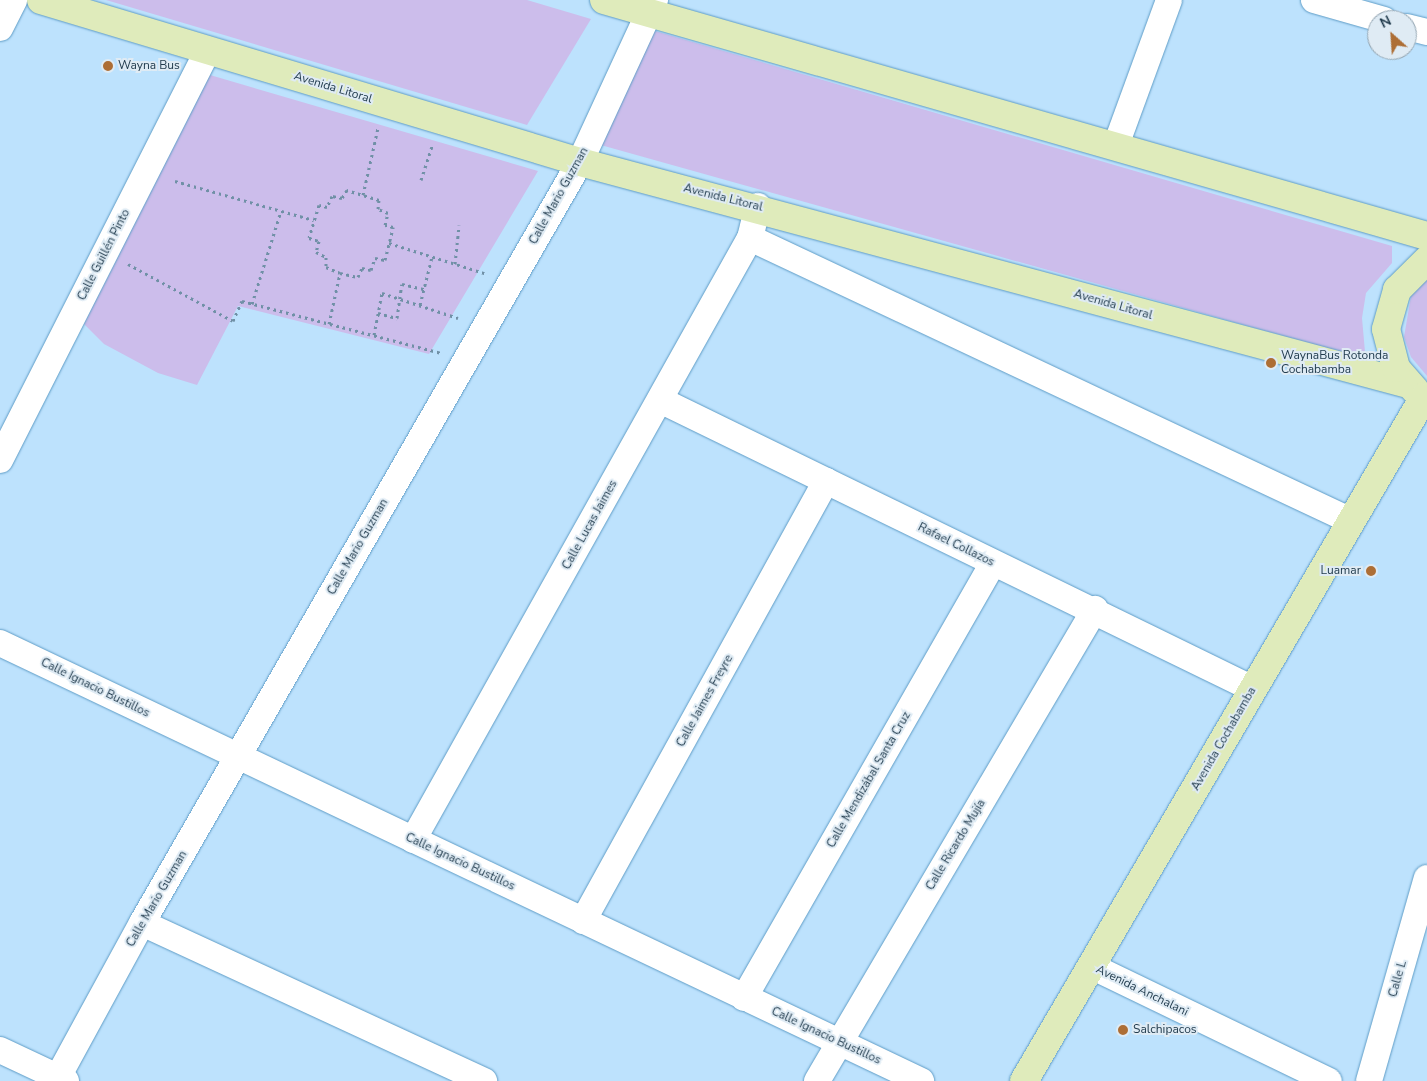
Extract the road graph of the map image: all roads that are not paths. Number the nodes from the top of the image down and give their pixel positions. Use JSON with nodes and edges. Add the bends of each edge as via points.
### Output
{"nodes":[{"id":1,"x":14,"y":0,"type":"edge"},
{"id":2,"x":41,"y":0,"type":"edge"},
{"id":3,"x":604,"y":0,"type":"edge"},
{"id":4,"x":1169,"y":0,"type":"edge"},
{"id":5,"x":1314,"y":0,"type":"edge"},
{"id":6,"x":652,"y":7,"type":"edge"},
{"id":7,"x":1367,"y":15,"type":"edge"},
{"id":8,"x":0,"y":28,"type":"edge"},
{"id":9,"x":208,"y":50,"type":"junction"},
{"id":10,"x":1116,"y":146,"type":"junction"},
{"id":11,"x":580,"y":162,"type":"junction"},
{"id":12,"x":758,"y":206,"type":"junction"},
{"id":13,"x":1427,"y":236,"type":"edge"},
{"id":14,"x":750,"y":238,"type":"junction"},
{"id":15,"x":1427,"y":260,"type":"edge"},
{"id":16,"x":1420,"y":393,"type":"edge"},
{"id":17,"x":660,"y":400,"type":"junction"},
{"id":18,"x":0,"y":460,"type":"edge"},
{"id":19,"x":826,"y":481,"type":"junction"},
{"id":20,"x":1351,"y":521,"type":"junction"},
{"id":21,"x":994,"y":563,"type":"junction"},
{"id":22,"x":1095,"y":609,"type":"junction"},
{"id":23,"x":0,"y":643,"type":"edge"},
{"id":24,"x":1253,"y":688,"type":"junction"},
{"id":25,"x":238,"y":756,"type":"junction"},
{"id":26,"x":413,"y":840,"type":"junction"},
{"id":27,"x":1427,"y":878,"type":"edge"},
{"id":28,"x":583,"y":921,"type":"junction"},
{"id":29,"x":142,"y":923,"type":"junction"},
{"id":30,"x":1091,"y":966,"type":"junction"},
{"id":31,"x":744,"y":998,"type":"junction"},
{"id":32,"x":839,"y":1043,"type":"junction"},
{"id":33,"x":0,"y":1050,"type":"edge"},
{"id":34,"x":1313,"y":1078,"type":"edge"},
{"id":35,"x":62,"y":1079,"type":"edge"},
{"id":36,"x":484,"y":1081,"type":"edge"},
{"id":37,"x":817,"y":1081,"type":"edge"},
{"id":38,"x":921,"y":1081,"type":"edge"},
{"id":39,"x":1024,"y":1081,"type":"edge"},
{"id":40,"x":1369,"y":1081,"type":"edge"}],
"edges":[{"from":1,"to":8,"type":"street"},
{"from":2,"to":9,"type":"main road","name":"Avenida Litoral"},
{"from":3,"to":6,"type":"main road"},
{"from":4,"to":10,"type":"street"},
{"from":5,"to":7,"type":"street"},
{"from":6,"to":10,"type":"main road"},
{"from":6,"to":11,"type":"street","name":"Calle Mario Guzman"},
{"from":9,"to":11,"type":"main road","name":"Avenida Litoral"},
{"from":9,"to":18,"type":"street","name":"Calle Guillén Pinto"},
{"from":10,"to":13,"type":"main road"},
{"from":11,"to":12,"type":"main road","name":"Avenida Litoral"},
{"from":11,"to":25,"type":"street","name":"Calle Mario Guzman"},
{"from":12,"to":14,"type":"street","name":"Calle Lucas Jaimes"},
{"from":12,"to":16,"type":"main road","name":"Avenida Litoral"},
{"from":14,"to":17,"type":"street","name":"Calle Lucas Jaimes"},
{"from":14,"to":20,"type":"street"},
{"from":15,"to":16,"type":"main road","via":[[1410,274],[1389,308],[1389,349]]},
{"from":16,"to":20,"type":"main road","name":"Avenida Cochabamba"},
{"from":17,"to":19,"type":"street","name":"Rafael Collazos"},
{"from":17,"to":26,"type":"street","name":"Calle Lucas Jaimes"},
{"from":19,"to":21,"type":"street","name":"Rafael Collazos"},
{"from":19,"to":28,"type":"street","name":"Calle Jaimes Freyre"},
{"from":20,"to":24,"type":"main road","name":"Avenida Cochabamba"},
{"from":21,"to":22,"type":"street","name":"Rafael Collazos"},
{"from":21,"to":31,"type":"street","name":"Calle Mendizábal Santa Cruz"},
{"from":22,"to":24,"type":"street","name":"Rafael Collazos"},
{"from":22,"to":32,"type":"street","name":"Calle Ricardo Mujía"},
{"from":23,"to":25,"type":"street","name":"Calle Ignacio Bustillos"},
{"from":24,"to":30,"type":"main road","name":"Avenida Cochabamba"},
{"from":25,"to":26,"type":"street","name":"Calle Ignacio Bustillos"},
{"from":25,"to":29,"type":"street","name":"Calle Mario Guzman"},
{"from":26,"to":28,"type":"street","name":"Calle Ignacio Bustillos"},
{"from":27,"to":40,"type":"street","name":"Calle L"},
{"from":28,"to":31,"type":"street","name":"Calle Ignacio Bustillos"},
{"from":29,"to":35,"type":"street","name":"Calle Mario Guzman"},
{"from":29,"to":36,"type":"street"},
{"from":30,"to":34,"type":"street","name":"Avenida Anchalani"},
{"from":30,"to":39,"type":"main road","name":"Avenida Cochabamba"},
{"from":31,"to":32,"type":"street","name":"Calle Ignacio Bustillos"},
{"from":32,"to":37,"type":"street","name":"Calle Ricardo Mujía"},
{"from":32,"to":38,"type":"street","name":"Calle Ignacio Bustillos"},
{"from":33,"to":35,"type":"street"}]}
